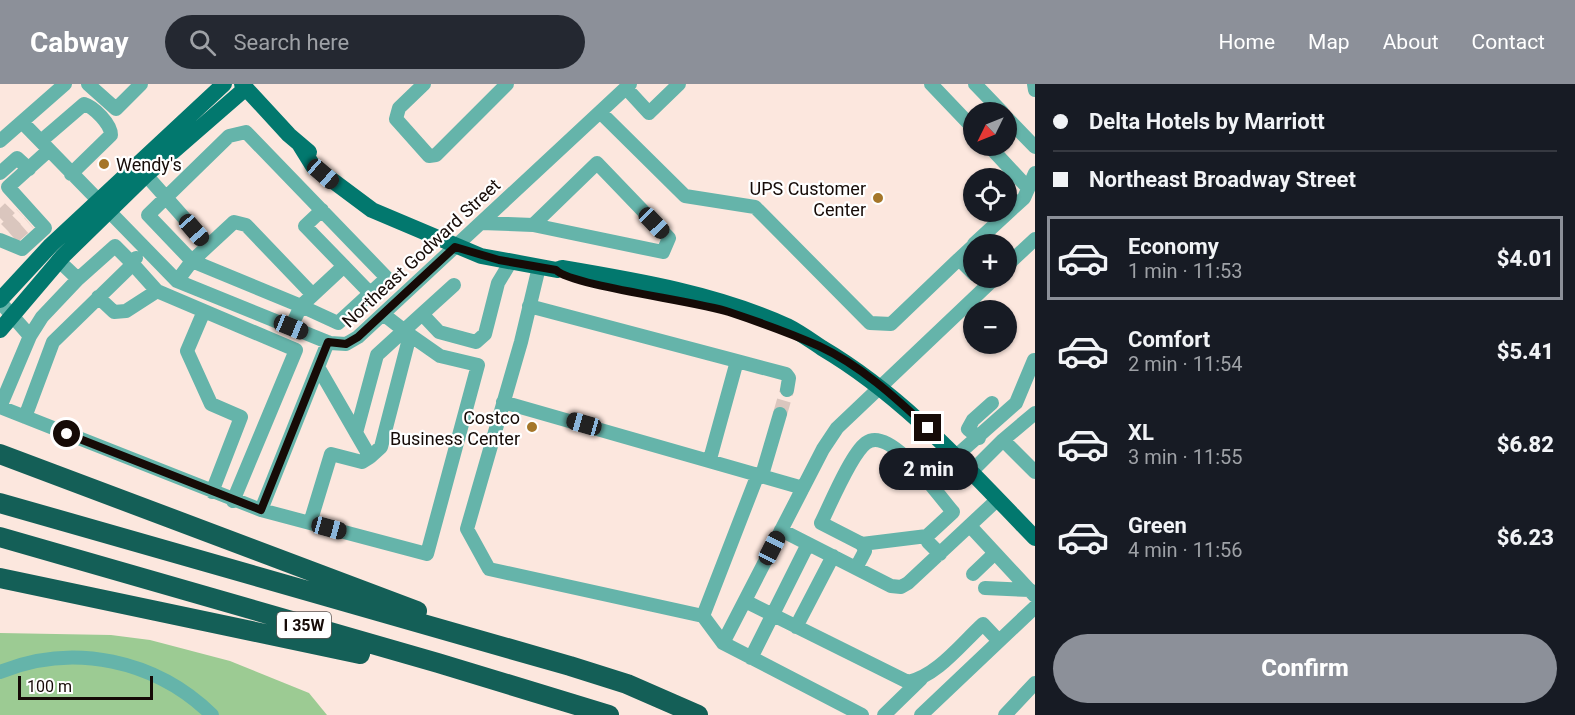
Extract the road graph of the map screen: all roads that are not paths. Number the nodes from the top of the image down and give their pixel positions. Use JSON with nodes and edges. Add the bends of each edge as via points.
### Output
{"nodes":[{"id":1,"x":65,"y":84,"type":"edge"},
{"id":2,"x":88,"y":84,"type":"edge"},
{"id":3,"x":141,"y":84,"type":"edge"},
{"id":4,"x":224,"y":84,"type":"edge"},
{"id":5,"x":424,"y":84,"type":"edge"},
{"id":6,"x":507,"y":84,"type":"edge"},
{"id":7,"x":680,"y":84,"type":"edge"},
{"id":8,"x":931,"y":84,"type":"edge"},
{"id":9,"x":975,"y":84,"type":"edge"},
{"id":10,"x":1034,"y":84,"type":"edge"},
{"id":11,"x":246,"y":85,"type":"edge"},
{"id":12,"x":623,"y":87,"type":"edge"},
{"id":13,"x":1035,"y":90,"type":"edge"},
{"id":14,"x":992,"y":102,"type":"edge"},
{"id":15,"x":600,"y":112,"type":"junction"},
{"id":16,"x":963,"y":117,"type":"edge"},
{"id":17,"x":22,"y":122,"type":"junction"},
{"id":18,"x":1017,"y":128,"type":"edge"},
{"id":19,"x":0,"y":141,"type":"edge"},
{"id":20,"x":45,"y":146,"type":"junction"},
{"id":21,"x":1035,"y":147,"type":"edge"},
{"id":22,"x":998,"y":156,"type":"edge"},
{"id":23,"x":29,"y":169,"type":"junction"},
{"id":24,"x":76,"y":170,"type":"junction"},
{"id":25,"x":0,"y":173,"type":"edge"},
{"id":26,"x":1035,"y":173,"type":"edge"},
{"id":27,"x":146,"y":175,"type":"junction"},
{"id":28,"x":1028,"y":188,"type":"junction"},
{"id":29,"x":4,"y":191,"type":"edge"},
{"id":30,"x":166,"y":198,"type":"junction"},
{"id":31,"x":104,"y":206,"type":"junction"},
{"id":32,"x":322,"y":210,"type":"junction"},
{"id":33,"x":481,"y":223,"type":"junction"},
{"id":34,"x":533,"y":225,"type":"junction"},
{"id":35,"x":986,"y":234,"type":"edge"},
{"id":36,"x":4,"y":236,"type":"edge"},
{"id":37,"x":1035,"y":239,"type":"edge"},
{"id":38,"x":208,"y":245,"type":"junction"},
{"id":39,"x":455,"y":247,"type":"junction"},
{"id":40,"x":145,"y":249,"type":"junction"},
{"id":41,"x":963,"y":255,"type":"edge"},
{"id":42,"x":1017,"y":256,"type":"edge"},
{"id":43,"x":959,"y":259,"type":"junction"},
{"id":44,"x":58,"y":260,"type":"junction"},
{"id":45,"x":192,"y":261,"type":"junction"},
{"id":46,"x":510,"y":262,"type":"junction"},
{"id":47,"x":963,"y":262,"type":"edge"},
{"id":48,"x":132,"y":263,"type":"junction"},
{"id":49,"x":344,"y":266,"type":"junction"},
{"id":50,"x":538,"y":267,"type":"junction"},
{"id":51,"x":387,"y":278,"type":"junction"},
{"id":52,"x":78,"y":279,"type":"junction"},
{"id":53,"x":177,"y":281,"type":"junction"},
{"id":54,"x":454,"y":285,"type":"dead end"},
{"id":55,"x":973,"y":288,"type":"edge"},
{"id":56,"x":157,"y":291,"type":"junction"},
{"id":57,"x":370,"y":293,"type":"junction"},
{"id":58,"x":313,"y":295,"type":"junction"},
{"id":59,"x":404,"y":295,"type":"junction"},
{"id":60,"x":98,"y":297,"type":"junction"},
{"id":61,"x":4,"y":306,"type":"edge"},
{"id":62,"x":301,"y":306,"type":"junction"},
{"id":63,"x":529,"y":306,"type":"junction"},
{"id":64,"x":204,"y":311,"type":"junction"},
{"id":65,"x":254,"y":313,"type":"junction"},
{"id":66,"x":383,"y":314,"type":"junction"},
{"id":67,"x":422,"y":314,"type":"junction"},
{"id":68,"x":291,"y":327,"type":"junction"},
{"id":69,"x":0,"y":330,"type":"edge"},
{"id":70,"x":248,"y":330,"type":"junction"},
{"id":71,"x":407,"y":332,"type":"junction"},
{"id":72,"x":30,"y":336,"type":"junction"},
{"id":73,"x":328,"y":342,"type":"junction"},
{"id":74,"x":1034,"y":360,"type":"edge"},
{"id":75,"x":737,"y":362,"type":"junction"},
{"id":76,"x":318,"y":367,"type":"junction"},
{"id":77,"x":880,"y":386,"type":"junction"},
{"id":78,"x":787,"y":390,"type":"dead end"},
{"id":79,"x":503,"y":402,"type":"junction"},
{"id":80,"x":993,"y":403,"type":"dead end"},
{"id":81,"x":1035,"y":413,"type":"edge"},
{"id":82,"x":780,"y":414,"type":"tunnel mouth"},
{"id":83,"x":25,"y":417,"type":"junction"},
{"id":84,"x":357,"y":433,"type":"junction"},
{"id":85,"x":979,"y":438,"type":"junction"},
{"id":86,"x":1003,"y":440,"type":"junction"},
{"id":87,"x":0,"y":454,"type":"edge"},
{"id":88,"x":956,"y":456,"type":"junction"},
{"id":89,"x":370,"y":457,"type":"junction"},
{"id":90,"x":710,"y":459,"type":"junction"},
{"id":91,"x":971,"y":472,"type":"junction"},
{"id":92,"x":1035,"y":472,"type":"edge"},
{"id":93,"x":760,"y":474,"type":"junction"},
{"id":94,"x":803,"y":488,"type":"junction"},
{"id":95,"x":212,"y":492,"type":"junction"},
{"id":96,"x":998,"y":500,"type":"junction"},
{"id":97,"x":233,"y":501,"type":"junction"},
{"id":98,"x":0,"y":503,"type":"edge"},
{"id":99,"x":261,"y":510,"type":"junction"},
{"id":100,"x":310,"y":523,"type":"junction"},
{"id":101,"x":970,"y":526,"type":"junction"},
{"id":102,"x":781,"y":530,"type":"junction"},
{"id":103,"x":927,"y":536,"type":"junction"},
{"id":104,"x":0,"y":537,"type":"edge"},
{"id":105,"x":1035,"y":538,"type":"edge"},
{"id":106,"x":808,"y":544,"type":"junction"},
{"id":107,"x":862,"y":544,"type":"junction"},
{"id":108,"x":995,"y":553,"type":"junction"},
{"id":109,"x":940,"y":554,"type":"junction"},
{"id":110,"x":833,"y":556,"type":"junction"},
{"id":111,"x":856,"y":568,"type":"junction"},
{"id":112,"x":973,"y":574,"type":"dead end"},
{"id":113,"x":0,"y":578,"type":"edge"},
{"id":114,"x":985,"y":588,"type":"dead end"},
{"id":115,"x":1032,"y":593,"type":"edge"},
{"id":116,"x":745,"y":601,"type":"junction"},
{"id":117,"x":1035,"y":607,"type":"edge"},
{"id":118,"x":773,"y":615,"type":"junction"},
{"id":119,"x":703,"y":616,"type":"junction"},
{"id":120,"x":796,"y":627,"type":"junction"},
{"id":121,"x":999,"y":641,"type":"junction"},
{"id":122,"x":723,"y":643,"type":"junction"},
{"id":123,"x":497,"y":644,"type":"junction"},
{"id":124,"x":751,"y":658,"type":"junction"},
{"id":125,"x":0,"y":672,"type":"edge"},
{"id":126,"x":921,"y":679,"type":"junction"},
{"id":127,"x":1035,"y":683,"type":"edge"},
{"id":128,"x":212,"y":715,"type":"edge"},
{"id":129,"x":608,"y":715,"type":"edge"},
{"id":130,"x":698,"y":715,"type":"edge"},
{"id":131,"x":862,"y":715,"type":"edge"},
{"id":132,"x":884,"y":715,"type":"edge"},
{"id":133,"x":921,"y":715,"type":"edge"},
{"id":134,"x":1005,"y":715,"type":"edge"}],
"edges":[{"from":1,"to":17,"type":"street"},
{"from":2,"to":3,"type":"street","via":[[116,109]]},
{"from":4,"to":31,"type":"main road"},
{"from":5,"to":6,"type":"street","via":[[399,108],[396,119],[429,156],[436,155]]},
{"from":7,"to":12,"type":"street","via":[[649,113]]},
{"from":8,"to":16,"type":"street"},
{"from":9,"to":14,"type":"street"},
{"from":10,"to":13,"type":"street"},
{"from":11,"to":27,"type":"main road"},
{"from":11,"to":39,"type":"main road","via":[[300,146],[395,219]]},
{"from":12,"to":15,"type":"street","name":"Northeast Godward Street"},
{"from":15,"to":33,"type":"street","name":"Northeast Godward Street"},
{"from":15,"to":43,"type":"street","via":[[685,196],[755,207],[870,323],[891,324]]},
{"from":17,"to":19,"type":"street"},
{"from":17,"to":20,"type":"street","name":"Northeast Godward Street"},
{"from":18,"to":21,"type":"street"},
{"from":20,"to":23,"type":"street"},
{"from":20,"to":24,"type":"street","name":"Northeast Godward Street"},
{"from":20,"to":24,"type":"street","via":[[84,104],[90,106],[112,133]]},
{"from":22,"to":28,"type":"street"},
{"from":23,"to":25,"type":"street","via":[[17,158]]},
{"from":23,"to":29,"type":"street"},
{"from":24,"to":31,"type":"street","name":"Northeast Godward Street"},
{"from":26,"to":28,"type":"street"},
{"from":27,"to":30,"type":"street"},
{"from":27,"to":31,"type":"main road"},
{"from":28,"to":35,"type":"street","via":[[1024,198]]},
{"from":29,"to":36,"type":"street","via":[[23,213],[45,228],[22,249]]},
{"from":30,"to":32,"type":"street","via":[[229,136],[246,132]]},
{"from":30,"to":38,"type":"street"},
{"from":30,"to":45,"type":"street","via":[[148,216]]},
{"from":31,"to":40,"type":"street","name":"Northeast Godward Street"},
{"from":31,"to":44,"type":"main road"},
{"from":31,"to":61,"type":"main road","via":[[35,261]]},
{"from":32,"to":49,"type":"street","via":[[305,226]]},
{"from":32,"to":51,"type":"street"},
{"from":33,"to":34,"type":"street"},
{"from":33,"to":39,"type":"street","name":"Northeast Godward Street"},
{"from":34,"to":34,"type":"street","via":[[663,252],[669,238],[597,163]]},
{"from":37,"to":42,"type":"street"},
{"from":38,"to":45,"type":"street"},
{"from":38,"to":58,"type":"street","via":[[234,222],[240,222]]},
{"from":39,"to":46,"type":"main road"},
{"from":39,"to":59,"type":"street","name":"Northeast Godward Street"},
{"from":40,"to":48,"type":"street"},
{"from":40,"to":53,"type":"street","name":"Northeast Godward Street"},
{"from":41,"to":43,"type":"street"},
{"from":43,"to":47,"type":"street"},
{"from":44,"to":52,"type":"street"},
{"from":44,"to":61,"type":"main road"},
{"from":45,"to":53,"type":"street"},
{"from":45,"to":62,"type":"street"},
{"from":46,"to":50,"type":"main road"},
{"from":46,"to":67,"type":"street","via":[[498,283],[480,340],[472,342],[443,334]]},
{"from":48,"to":52,"type":"street","via":[[115,246]]},
{"from":48,"to":56,"type":"street"},
{"from":48,"to":60,"type":"street"},
{"from":49,"to":57,"type":"street"},
{"from":49,"to":58,"type":"street"},
{"from":50,"to":63,"type":"street"},
{"from":50,"to":77,"type":"main road","via":[[586,272],[707,297],[789,327]]},
{"from":51,"to":57,"type":"street"},
{"from":51,"to":59,"type":"street"},
{"from":52,"to":72,"type":"street","via":[[42,317]]},
{"from":53,"to":65,"type":"street","name":"Northeast Godward Street"},
{"from":54,"to":67,"type":"street"},
{"from":55,"to":77,"type":"street"},
{"from":56,"to":60,"type":"street","via":[[126,311],[114,312]]},
{"from":56,"to":64,"type":"street"},
{"from":57,"to":62,"type":"street","via":[[338,323]]},
{"from":58,"to":62,"type":"street"},
{"from":59,"to":66,"type":"street","name":"Northeast Godward Street"},
{"from":60,"to":83,"type":"street","via":[[53,342]]},
{"from":61,"to":69,"type":"main road"},
{"from":61,"to":72,"type":"street"},
{"from":62,"to":68,"type":"street"},
{"from":63,"to":75,"type":"street"},
{"from":63,"to":79,"type":"street"},
{"from":64,"to":70,"type":"street"},
{"from":64,"to":95,"type":"street","via":[[187,351],[211,404],[241,417]]},
{"from":65,"to":68,"type":"street","name":"Northeast Godward Street"},
{"from":65,"to":70,"type":"street"},
{"from":66,"to":71,"type":"street"},
{"from":66,"to":73,"type":"street","name":"Northeast Godward Street","via":[[352,342]]},
{"from":67,"to":71,"type":"street"},
{"from":68,"to":73,"type":"street","name":"Northeast Godward Street"},
{"from":70,"to":97,"type":"street","via":[[296,350]]},
{"from":71,"to":84,"type":"street","via":[[377,355]]},
{"from":71,"to":89,"type":"street","via":[[381,447]]},
{"from":71,"to":100,"type":"street","via":[[440,356],[478,365],[427,554]]},
{"from":72,"to":83,"type":"street","via":[[0,407]]},
{"from":73,"to":76,"type":"street"},
{"from":74,"to":85,"type":"street","via":[[1016,403]]},
{"from":75,"to":78,"type":"street","via":[[786,374]]},
{"from":75,"to":90,"type":"street"},
{"from":76,"to":84,"type":"street"},
{"from":76,"to":99,"type":"street"},
{"from":77,"to":88,"type":"main road"},
{"from":77,"to":94,"type":"street","via":[[837,428]]},
{"from":79,"to":90,"type":"street"},
{"from":79,"to":119,"type":"street","via":[[466,529],[489,569]]},
{"from":80,"to":85,"type":"street","via":[[968,429]]},
{"from":81,"to":86,"type":"street"},
{"from":82,"to":93,"type":"street"},
{"from":83,"to":95,"type":"street"},
{"from":84,"to":89,"type":"street"},
{"from":85,"to":88,"type":"street"},
{"from":86,"to":91,"type":"street"},
{"from":86,"to":92,"type":"street"},
{"from":87,"to":123,"type":"highway","via":[[370,591]]},
{"from":88,"to":91,"type":"main road"},
{"from":89,"to":100,"type":"street","via":[[362,462],[331,454]]},
{"from":90,"to":93,"type":"street"},
{"from":91,"to":96,"type":"main road"},
{"from":93,"to":94,"type":"street"},
{"from":93,"to":119,"type":"street"},
{"from":94,"to":102,"type":"street"},
{"from":95,"to":97,"type":"street"},
{"from":96,"to":101,"type":"street"},
{"from":96,"to":105,"type":"main road"},
{"from":97,"to":99,"type":"street"},
{"from":98,"to":123,"type":"highway","number":"I 35W"},
{"from":99,"to":100,"type":"street"},
{"from":101,"to":108,"type":"street"},
{"from":101,"to":109,"type":"street"},
{"from":102,"to":106,"type":"street"},
{"from":102,"to":116,"type":"street"},
{"from":103,"to":107,"type":"street"},
{"from":103,"to":107,"type":"street","via":[[953,512],[897,447],[879,439],[867,442],[857,453],[821,523]]},
{"from":103,"to":109,"type":"street"},
{"from":104,"to":129,"type":"highway","number":"I 35W"},
{"from":106,"to":110,"type":"street"},
{"from":106,"to":118,"type":"street"},
{"from":107,"to":111,"type":"street","via":[[865,551]]},
{"from":108,"to":112,"type":"street"},
{"from":108,"to":115,"type":"street"},
{"from":109,"to":111,"type":"street","via":[[901,587]]},
{"from":110,"to":111,"type":"street"},
{"from":110,"to":120,"type":"street"},
{"from":113,"to":129,"type":"highway","via":[[297,639]]},
{"from":114,"to":115,"type":"street"},
{"from":116,"to":118,"type":"street"},
{"from":116,"to":122,"type":"street"},
{"from":117,"to":121,"type":"street"},
{"from":118,"to":120,"type":"street"},
{"from":118,"to":124,"type":"street"},
{"from":119,"to":122,"type":"street"},
{"from":120,"to":126,"type":"street","via":[[908,682]]},
{"from":121,"to":126,"type":"street","via":[[983,624]]},
{"from":121,"to":133,"type":"street"},
{"from":122,"to":124,"type":"street"},
{"from":123,"to":130,"type":"highway","number":"I 35W","via":[[627,684]]},
{"from":124,"to":131,"type":"street"},
{"from":125,"to":128,"type":"street","via":[[50,657],[118,662],[173,685]]},
{"from":126,"to":132,"type":"street"},
{"from":127,"to":134,"type":"street"}]}
